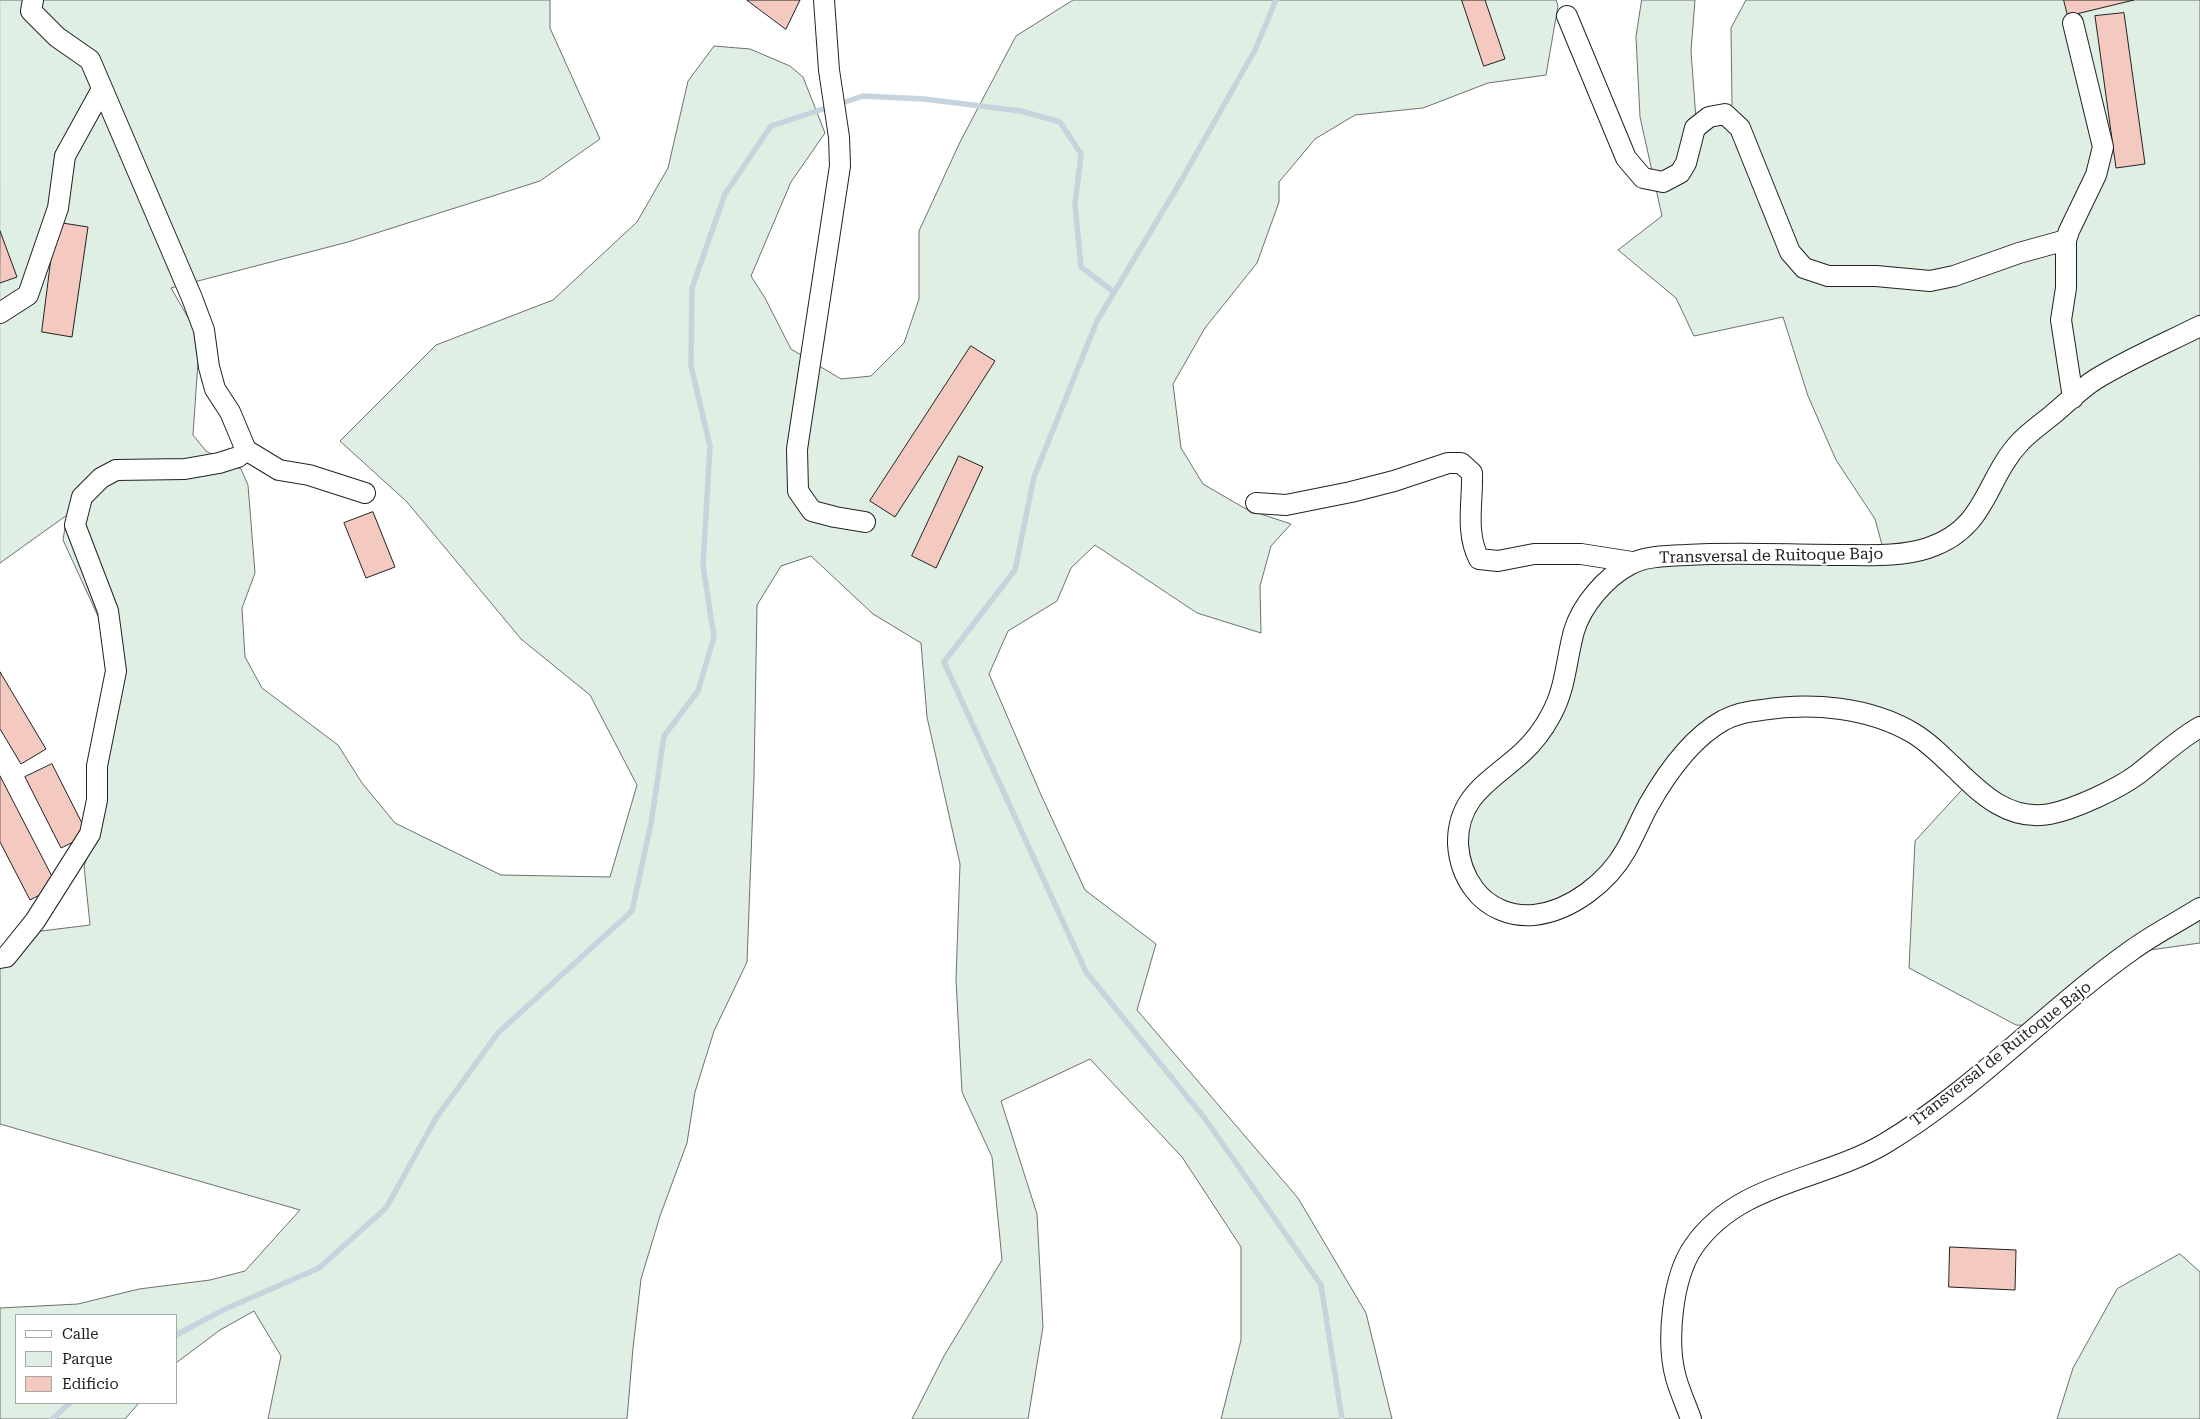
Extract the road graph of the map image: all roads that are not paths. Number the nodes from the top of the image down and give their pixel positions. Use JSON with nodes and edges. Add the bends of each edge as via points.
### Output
{"nodes":[{"id":1,"x":33,"y":0,"type":"edge"},
{"id":2,"x":824,"y":0,"type":"edge"},
{"id":3,"x":1568,"y":16,"type":"dead end"},
{"id":4,"x":2073,"y":23,"type":"dead end"},
{"id":5,"x":102,"y":88,"type":"junction"},
{"id":6,"x":2066,"y":240,"type":"junction"},
{"id":7,"x":0,"y":313,"type":"edge"},
{"id":8,"x":2200,"y":326,"type":"edge"},
{"id":9,"x":2073,"y":398,"type":"junction"},
{"id":10,"x":246,"y":450,"type":"junction"},
{"id":11,"x":365,"y":492,"type":"dead end"},
{"id":12,"x":1256,"y":503,"type":"dead end"},
{"id":13,"x":865,"y":522,"type":"dead end"},
{"id":14,"x":1632,"y":562,"type":"junction"},
{"id":15,"x":2200,"y":727,"type":"edge"},
{"id":16,"x":2200,"y":908,"type":"edge"},
{"id":17,"x":0,"y":958,"type":"edge"},
{"id":18,"x":1691,"y":1419,"type":"edge"}],
"edges":[{"from":1,"to":5,"type":"street","via":[[31,11],[57,37],[90,60]]},
{"from":2,"to":13,"type":"street","via":[[840,166],[797,449],[798,491],[812,511]]},
{"from":3,"to":6,"type":"street","via":[[1626,158],[1643,178],[1663,182],[1680,174],[1686,163],[1694,128],[1709,117],[1725,114],[1740,128],[1790,252],[1804,268],[1828,276],[1930,281]]},
{"from":4,"to":6,"type":"street","via":[[2103,147],[2096,175]]},
{"from":5,"to":7,"type":"street","via":[[65,156],[58,208],[28,295]]},
{"from":5,"to":10,"type":"street","via":[[204,330],[215,389],[230,412]]},
{"from":6,"to":9,"type":"street","via":[[2066,288],[2061,320]]},
{"from":8,"to":9,"type":"street","name":"Transversal de Ruitoque Bajo","via":[[2106,373]]},
{"from":9,"to":14,"type":"street","name":"Transversal de Ruitoque Bajo","via":[[2020,442],[1969,523],[1949,540],[1923,550],[1881,555],[1701,554]]},
{"from":10,"to":11,"type":"street","via":[[279,470],[309,475]]},
{"from":10,"to":17,"type":"street","via":[[238,457],[219,463],[185,468],[116,470],[101,478],[82,497],[75,524],[108,611],[116,671],[97,766],[97,800],[90,834],[35,921],[6,957]]},
{"from":12,"to":14,"type":"street","via":[[1286,505],[1377,485],[1448,463],[1461,463],[1472,472],[1472,546],[1479,559],[1498,561],[1534,554],[1581,554]]},
{"from":14,"to":15,"type":"street","name":"Transversal de Ruitoque Bajo","via":[[1608,580],[1581,614],[1574,631],[1563,688],[1540,735],[1481,786],[1462,816],[1459,856],[1466,877],[1478,895],[1497,909],[1516,915],[1536,915],[1560,909],[1599,883],[1624,855],[1671,769],[1699,739],[1726,718],[1761,710],[1800,707],[1842,709],[1874,716],[1914,734],[1999,806],[2024,814],[2050,814],[2097,797],[2134,778],[2184,736]]},
{"from":16,"to":18,"type":"street","name":"Transversal de Ruitoque Bajo","via":[[2132,950],[1948,1100],[1883,1145],[1748,1199],[1719,1218],[1693,1247],[1672,1311],[1670,1346],[1675,1377]]}]}
